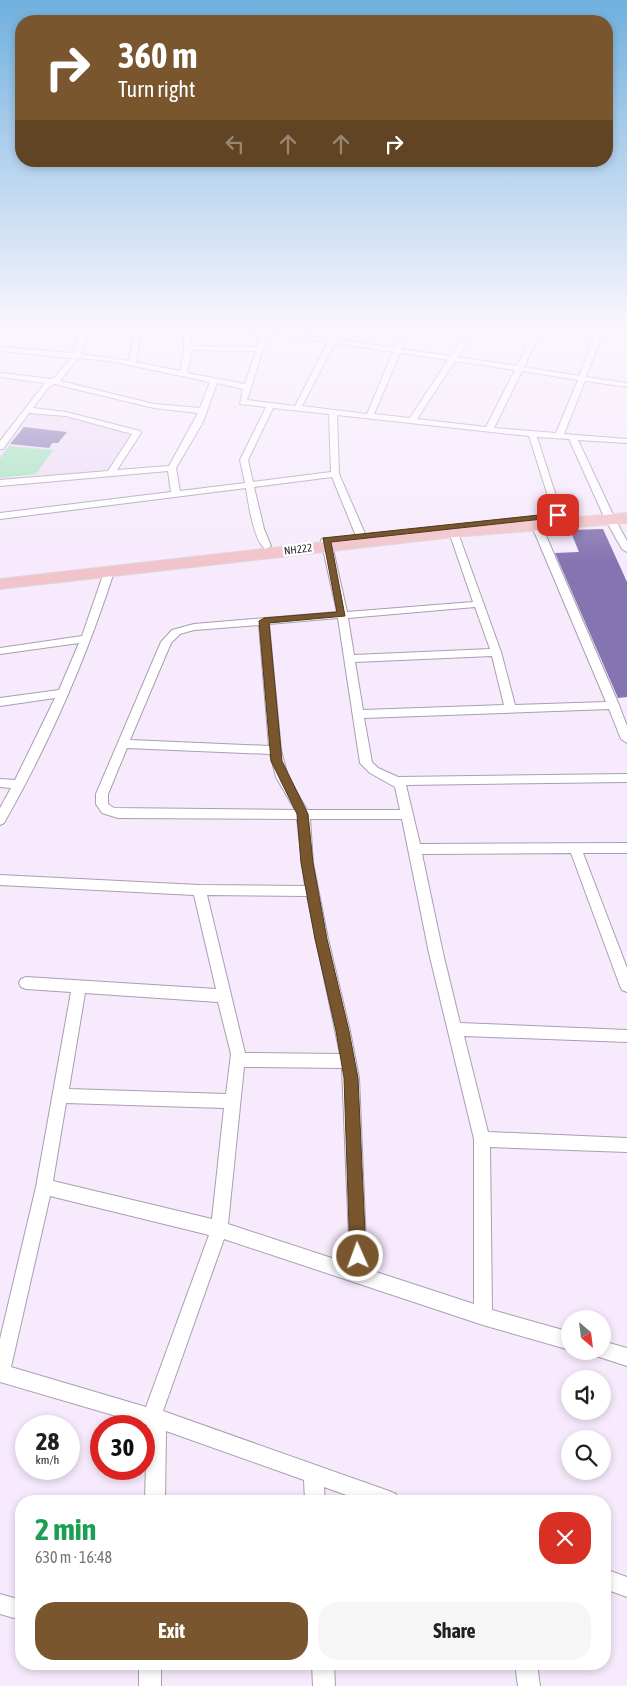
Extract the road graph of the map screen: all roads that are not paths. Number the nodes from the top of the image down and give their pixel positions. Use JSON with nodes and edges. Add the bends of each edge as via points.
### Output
{"nodes":[{"id":1,"x":31,"y":406,"type":"edge"},
{"id":2,"x":153,"y":406,"type":"edge"},
{"id":3,"x":205,"y":406,"type":"edge"},
{"id":4,"x":270,"y":406,"type":"edge"},
{"id":5,"x":286,"y":406,"type":"edge"},
{"id":6,"x":374,"y":406,"type":"edge"},
{"id":7,"x":423,"y":406,"type":"edge"},
{"id":8,"x":501,"y":406,"type":"edge"},
{"id":9,"x":571,"y":406,"type":"edge"},
{"id":10,"x":298,"y":407,"type":"joint"},
{"id":11,"x":27,"y":410,"type":"junction"},
{"id":12,"x":203,"y":411,"type":"junction"},
{"id":13,"x":333,"y":411,"type":"junction"},
{"id":14,"x":370,"y":415,"type":"junction"},
{"id":15,"x":413,"y":420,"type":"junction"},
{"id":16,"x":489,"y":430,"type":"junction"},
{"id":17,"x":532,"y":434,"type":"junction"},
{"id":18,"x":558,"y":437,"type":"junction"},
{"id":19,"x":573,"y":438,"type":"junction"},
{"id":20,"x":627,"y":441,"type":"edge"},
{"id":21,"x":0,"y":447,"type":"edge"},
{"id":22,"x":172,"y":468,"type":"junction"},
{"id":23,"x":111,"y":473,"type":"junction"},
{"id":24,"x":335,"y":474,"type":"junction"},
{"id":25,"x":0,"y":483,"type":"edge"},
{"id":26,"x":249,"y":484,"type":"junction"},
{"id":27,"x":176,"y":494,"type":"junction"},
{"id":28,"x":627,"y":512,"type":"edge"},
{"id":29,"x":558,"y":515,"type":"junction"},
{"id":30,"x":0,"y":516,"type":"edge"},
{"id":31,"x":615,"y":517,"type":"edge"},
{"id":32,"x":536,"y":524,"type":"junction"},
{"id":33,"x":454,"y":532,"type":"junction"},
{"id":34,"x":362,"y":536,"type":"junction"},
{"id":35,"x":327,"y":543,"type":"junction"},
{"id":36,"x":266,"y":546,"type":"junction"},
{"id":37,"x":627,"y":548,"type":"edge"},
{"id":38,"x":108,"y":572,"type":"junction"},
{"id":39,"x":0,"y":576,"type":"edge"},
{"id":40,"x":0,"y":584,"type":"edge"},
{"id":41,"x":480,"y":604,"type":"junction"},
{"id":42,"x":342,"y":614,"type":"junction"},
{"id":43,"x":264,"y":621,"type":"junction"},
{"id":44,"x":86,"y":639,"type":"junction"},
{"id":45,"x":0,"y":651,"type":"edge"},
{"id":46,"x":496,"y":652,"type":"junction"},
{"id":47,"x":350,"y":659,"type":"junction"},
{"id":48,"x":63,"y":694,"type":"junction"},
{"id":49,"x":0,"y":702,"type":"edge"},
{"id":50,"x":612,"y":705,"type":"junction"},
{"id":51,"x":512,"y":709,"type":"junction"},
{"id":52,"x":360,"y":714,"type":"junction"},
{"id":53,"x":627,"y":739,"type":"edge"},
{"id":54,"x":123,"y":744,"type":"junction"},
{"id":55,"x":274,"y":750,"type":"junction"},
{"id":56,"x":627,"y":778,"type":"edge"},
{"id":57,"x":397,"y":781,"type":"junction"},
{"id":58,"x":0,"y":783,"type":"edge"},
{"id":59,"x":19,"y":784,"type":"junction"},
{"id":60,"x":302,"y":814,"type":"junction"},
{"id":61,"x":407,"y":814,"type":"junction"},
{"id":62,"x":0,"y":820,"type":"edge"},
{"id":63,"x":575,"y":848,"type":"junction"},
{"id":64,"x":627,"y":848,"type":"edge"},
{"id":65,"x":414,"y":849,"type":"junction"},
{"id":66,"x":0,"y":880,"type":"edge"},
{"id":67,"x":199,"y":890,"type":"junction"},
{"id":68,"x":312,"y":891,"type":"junction"},
{"id":69,"x":26,"y":983,"type":"dead end"},
{"id":70,"x":80,"y":986,"type":"junction"},
{"id":71,"x":627,"y":986,"type":"edge"},
{"id":72,"x":224,"y":996,"type":"junction"},
{"id":73,"x":455,"y":1029,"type":"junction"},
{"id":74,"x":627,"y":1036,"type":"edge"},
{"id":75,"x":238,"y":1060,"type":"junction"},
{"id":76,"x":348,"y":1061,"type":"junction"},
{"id":77,"x":60,"y":1096,"type":"junction"},
{"id":78,"x":233,"y":1100,"type":"junction"},
{"id":79,"x":482,"y":1139,"type":"junction"},
{"id":80,"x":627,"y":1145,"type":"edge"},
{"id":81,"x":44,"y":1187,"type":"junction"},
{"id":82,"x":218,"y":1229,"type":"junction"},
{"id":83,"x":359,"y":1275,"type":"junction"},
{"id":84,"x":483,"y":1316,"type":"junction"},
{"id":85,"x":561,"y":1338,"type":"edge"},
{"id":86,"x":611,"y":1353,"type":"edge"},
{"id":87,"x":627,"y":1357,"type":"edge"},
{"id":88,"x":0,"y":1373,"type":"edge"},
{"id":89,"x":144,"y":1415,"type":"edge"},
{"id":90,"x":155,"y":1415,"type":"edge"},
{"id":91,"x":155,"y":1418,"type":"edge"},
{"id":92,"x":313,"y":1473,"type":"junction"},
{"id":93,"x":155,"y":1480,"type":"edge"},
{"id":94,"x":155,"y":1495,"type":"edge"},
{"id":95,"x":314,"y":1495,"type":"edge"},
{"id":96,"x":373,"y":1495,"type":"edge"},
{"id":97,"x":611,"y":1581,"type":"edge"},
{"id":98,"x":627,"y":1587,"type":"edge"},
{"id":99,"x":0,"y":1604,"type":"edge"},
{"id":100,"x":15,"y":1608,"type":"edge"},
{"id":101,"x":150,"y":1670,"type":"edge"},
{"id":102,"x":323,"y":1670,"type":"edge"},
{"id":103,"x":527,"y":1670,"type":"edge"},
{"id":104,"x":150,"y":1686,"type":"edge"},
{"id":105,"x":324,"y":1686,"type":"edge"},
{"id":106,"x":529,"y":1686,"type":"edge"}],
"edges":[{"from":1,"to":11,"type":"street"},
{"from":2,"to":12,"type":"street"},
{"from":3,"to":12,"type":"street"},
{"from":4,"to":26,"type":"street","via":[[244,460]]},
{"from":5,"to":10,"type":"street"},
{"from":6,"to":14,"type":"street"},
{"from":7,"to":15,"type":"street"},
{"from":8,"to":16,"type":"street"},
{"from":9,"to":18,"type":"street"},
{"from":10,"to":13,"type":"street"},
{"from":11,"to":21,"type":"street"},
{"from":11,"to":23,"type":"street","via":[[66,414],[137,433]]},
{"from":12,"to":22,"type":"street"},
{"from":13,"to":14,"type":"street"},
{"from":13,"to":24,"type":"street"},
{"from":14,"to":15,"type":"street"},
{"from":15,"to":16,"type":"street"},
{"from":16,"to":17,"type":"street"},
{"from":17,"to":18,"type":"street"},
{"from":17,"to":29,"type":"street"},
{"from":18,"to":19,"type":"street"},
{"from":19,"to":20,"type":"street"},
{"from":19,"to":31,"type":"street"},
{"from":22,"to":23,"type":"street"},
{"from":22,"to":27,"type":"street"},
{"from":23,"to":25,"type":"street"},
{"from":24,"to":26,"type":"street"},
{"from":24,"to":34,"type":"street"},
{"from":26,"to":27,"type":"street"},
{"from":26,"to":36,"type":"street"},
{"from":27,"to":30,"type":"street"},
{"from":28,"to":31,"type":"highway","name":"NH222"},
{"from":29,"to":31,"type":"highway","name":"NH222"},
{"from":29,"to":34,"type":"highway","name":"NH222"},
{"from":31,"to":32,"type":"highway","name":"NH222"},
{"from":31,"to":37,"type":"street"},
{"from":32,"to":33,"type":"highway","name":"NH222"},
{"from":32,"to":50,"type":"street"},
{"from":33,"to":35,"type":"highway","name":"NH222"},
{"from":33,"to":41,"type":"street"},
{"from":34,"to":35,"type":"highway","name":"NH222"},
{"from":35,"to":36,"type":"highway","name":"NH222"},
{"from":35,"to":38,"type":"highway","name":"NH222"},
{"from":35,"to":42,"type":"street"},
{"from":36,"to":39,"type":"highway","name":"NH222"},
{"from":38,"to":40,"type":"highway","name":"NH222"},
{"from":38,"to":44,"type":"street"},
{"from":41,"to":42,"type":"street"},
{"from":41,"to":46,"type":"street"},
{"from":42,"to":43,"type":"street"},
{"from":42,"to":47,"type":"street"},
{"from":43,"to":54,"type":"street","via":[[194,627],[170,637]]},
{"from":43,"to":55,"type":"street"},
{"from":44,"to":45,"type":"street"},
{"from":44,"to":48,"type":"street"},
{"from":46,"to":47,"type":"street"},
{"from":46,"to":51,"type":"street"},
{"from":47,"to":52,"type":"street"},
{"from":48,"to":49,"type":"street"},
{"from":48,"to":59,"type":"street"},
{"from":50,"to":51,"type":"street"},
{"from":50,"to":53,"type":"street"},
{"from":51,"to":52,"type":"street"},
{"from":52,"to":57,"type":"street","via":[[368,766]]},
{"from":54,"to":55,"type":"street"},
{"from":54,"to":60,"type":"street","via":[[102,794],[104,809],[112,813]]},
{"from":55,"to":60,"type":"street","via":[[282,777]]},
{"from":56,"to":57,"type":"street"},
{"from":57,"to":61,"type":"street"},
{"from":58,"to":59,"type":"street"},
{"from":59,"to":62,"type":"street"},
{"from":60,"to":61,"type":"street"},
{"from":60,"to":68,"type":"street"},
{"from":61,"to":65,"type":"street"},
{"from":63,"to":64,"type":"street"},
{"from":63,"to":65,"type":"street"},
{"from":63,"to":71,"type":"street"},
{"from":65,"to":73,"type":"street"},
{"from":66,"to":67,"type":"street"},
{"from":67,"to":68,"type":"street"},
{"from":67,"to":72,"type":"street"},
{"from":68,"to":76,"type":"street"},
{"from":69,"to":70,"type":"street"},
{"from":70,"to":72,"type":"street"},
{"from":70,"to":77,"type":"street"},
{"from":72,"to":75,"type":"street"},
{"from":73,"to":74,"type":"street"},
{"from":73,"to":79,"type":"street"},
{"from":75,"to":76,"type":"street"},
{"from":75,"to":78,"type":"street"},
{"from":76,"to":83,"type":"street"},
{"from":77,"to":78,"type":"street"},
{"from":77,"to":81,"type":"street"},
{"from":78,"to":82,"type":"street"},
{"from":79,"to":80,"type":"street"},
{"from":79,"to":84,"type":"street"},
{"from":81,"to":82,"type":"street"},
{"from":81,"to":88,"type":"street"},
{"from":82,"to":83,"type":"street"},
{"from":82,"to":90,"type":"street"},
{"from":83,"to":84,"type":"street"},
{"from":84,"to":85,"type":"street"},
{"from":86,"to":87,"type":"street"},
{"from":88,"to":89,"type":"street"},
{"from":91,"to":92,"type":"street"},
{"from":92,"to":95,"type":"street"},
{"from":92,"to":96,"type":"street"},
{"from":93,"to":94,"type":"street"},
{"from":97,"to":98,"type":"street"},
{"from":99,"to":100,"type":"street"},
{"from":101,"to":104,"type":"street"},
{"from":102,"to":105,"type":"street"},
{"from":103,"to":106,"type":"street"}]}
